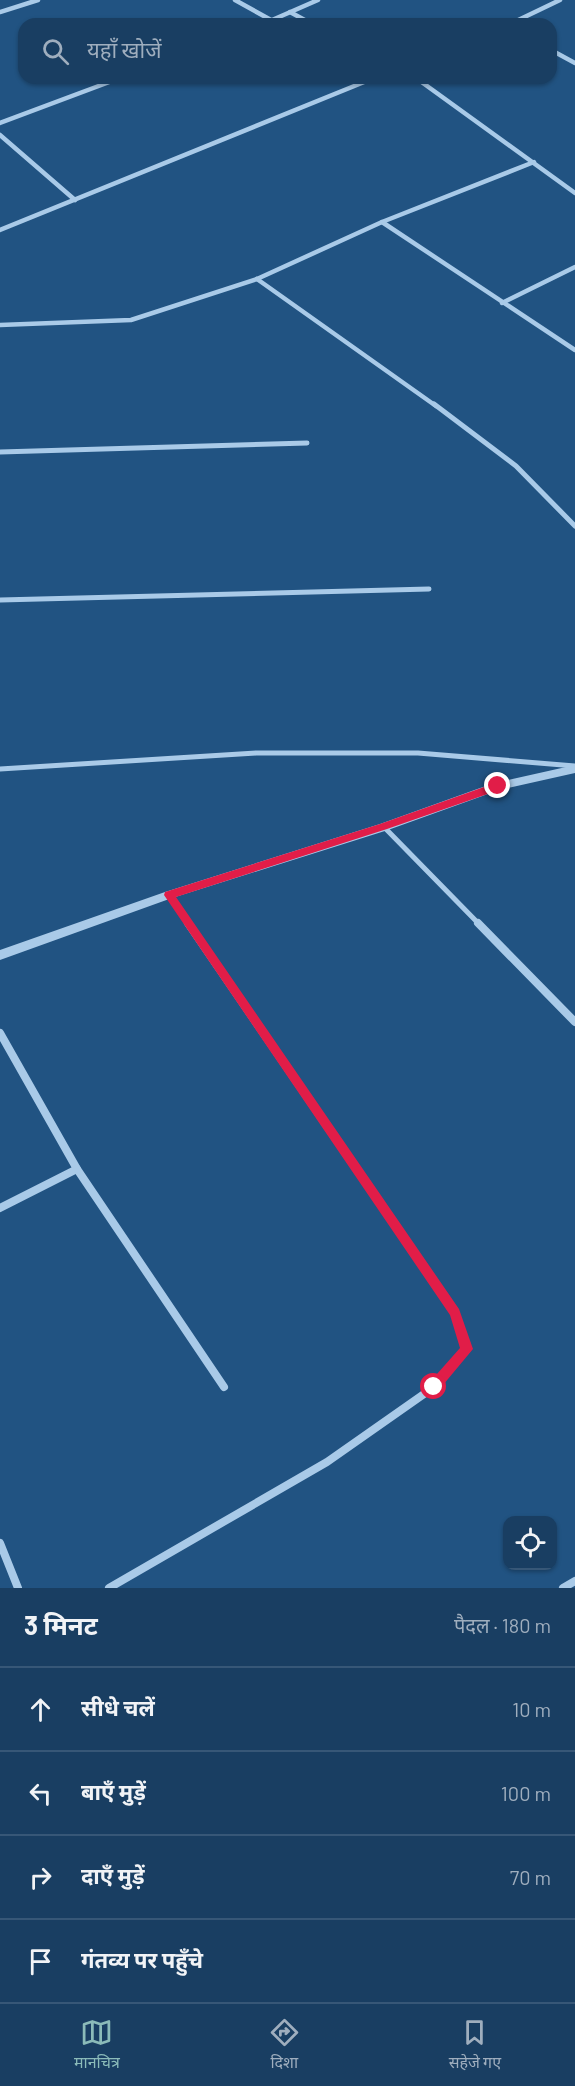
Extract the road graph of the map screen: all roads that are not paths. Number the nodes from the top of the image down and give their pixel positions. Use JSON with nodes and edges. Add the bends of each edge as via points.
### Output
{"nodes":[{"id":1,"x":38,"y":0,"type":"edge"},
{"id":2,"x":235,"y":0,"type":"edge"},
{"id":3,"x":318,"y":0,"type":"edge"},
{"id":4,"x":560,"y":0,"type":"edge"},
{"id":5,"x":0,"y":12,"type":"edge"},
{"id":6,"x":290,"y":12,"type":"junction"},
{"id":7,"x":267,"y":18,"type":"edge"},
{"id":8,"x":276,"y":18,"type":"edge"},
{"id":9,"x":301,"y":18,"type":"edge"},
{"id":10,"x":522,"y":18,"type":"edge"},
{"id":11,"x":557,"y":53,"type":"edge"},
{"id":12,"x":575,"y":63,"type":"edge"},
{"id":13,"x":104,"y":84,"type":"edge"},
{"id":14,"x":359,"y":84,"type":"edge"},
{"id":15,"x":424,"y":84,"type":"edge"},
{"id":16,"x":0,"y":123,"type":"edge"},
{"id":17,"x":0,"y":135,"type":"edge"},
{"id":18,"x":534,"y":162,"type":"junction"},
{"id":19,"x":575,"y":193,"type":"edge"},
{"id":20,"x":75,"y":200,"type":"junction"},
{"id":21,"x":382,"y":222,"type":"junction"},
{"id":22,"x":0,"y":230,"type":"edge"},
{"id":23,"x":575,"y":267,"type":"edge"},
{"id":24,"x":256,"y":279,"type":"junction"},
{"id":25,"x":502,"y":303,"type":"junction"},
{"id":26,"x":0,"y":325,"type":"edge"},
{"id":27,"x":575,"y":350,"type":"edge"},
{"id":28,"x":307,"y":443,"type":"dead end"},
{"id":29,"x":0,"y":452,"type":"edge"},
{"id":30,"x":575,"y":526,"type":"edge"},
{"id":31,"x":429,"y":589,"type":"dead end"},
{"id":32,"x":0,"y":600,"type":"edge"},
{"id":33,"x":575,"y":767,"type":"edge"},
{"id":34,"x":0,"y":769,"type":"edge"},
{"id":35,"x":384,"y":827,"type":"junction"},
{"id":36,"x":169,"y":895,"type":"junction"},
{"id":37,"x":0,"y":955,"type":"edge"},
{"id":38,"x":575,"y":1022,"type":"edge"},
{"id":39,"x":0,"y":1033,"type":"edge"},
{"id":40,"x":77,"y":1169,"type":"junction"},
{"id":41,"x":0,"y":1208,"type":"edge"},
{"id":42,"x":224,"y":1387,"type":"dead end"},
{"id":43,"x":0,"y":1543,"type":"edge"},
{"id":44,"x":575,"y":1581,"type":"edge"},
{"id":45,"x":18,"y":1588,"type":"edge"},
{"id":46,"x":109,"y":1588,"type":"edge"},
{"id":47,"x":563,"y":1588,"type":"edge"}],
"edges":[{"from":1,"to":5,"type":"street"},
{"from":2,"to":7,"type":"street"},
{"from":3,"to":6,"type":"street"},
{"from":4,"to":10,"type":"street"},
{"from":6,"to":8,"type":"street"},
{"from":6,"to":9,"type":"street"},
{"from":11,"to":12,"type":"street"},
{"from":13,"to":16,"type":"street"},
{"from":14,"to":20,"type":"street"},
{"from":15,"to":18,"type":"street"},
{"from":17,"to":20,"type":"street"},
{"from":18,"to":19,"type":"street"},
{"from":18,"to":21,"type":"street"},
{"from":20,"to":22,"type":"street"},
{"from":21,"to":24,"type":"street"},
{"from":21,"to":25,"type":"street"},
{"from":23,"to":25,"type":"street"},
{"from":24,"to":26,"type":"street","via":[[131,320]]},
{"from":24,"to":30,"type":"street","via":[[462,424],[516,466]]},
{"from":25,"to":27,"type":"street"},
{"from":28,"to":29,"type":"street"},
{"from":31,"to":32,"type":"street"},
{"from":33,"to":34,"type":"street","via":[[418,753],[256,753]]},
{"from":33,"to":35,"type":"street","via":[[498,786]]},
{"from":35,"to":36,"type":"street"},
{"from":35,"to":38,"type":"street"},
{"from":36,"to":37,"type":"street"},
{"from":36,"to":46,"type":"street","via":[[455,1313],[467,1349],[434,1387],[327,1462]]},
{"from":39,"to":40,"type":"street"},
{"from":40,"to":41,"type":"street"},
{"from":40,"to":42,"type":"street"},
{"from":43,"to":45,"type":"street"},
{"from":44,"to":47,"type":"street"}]}
